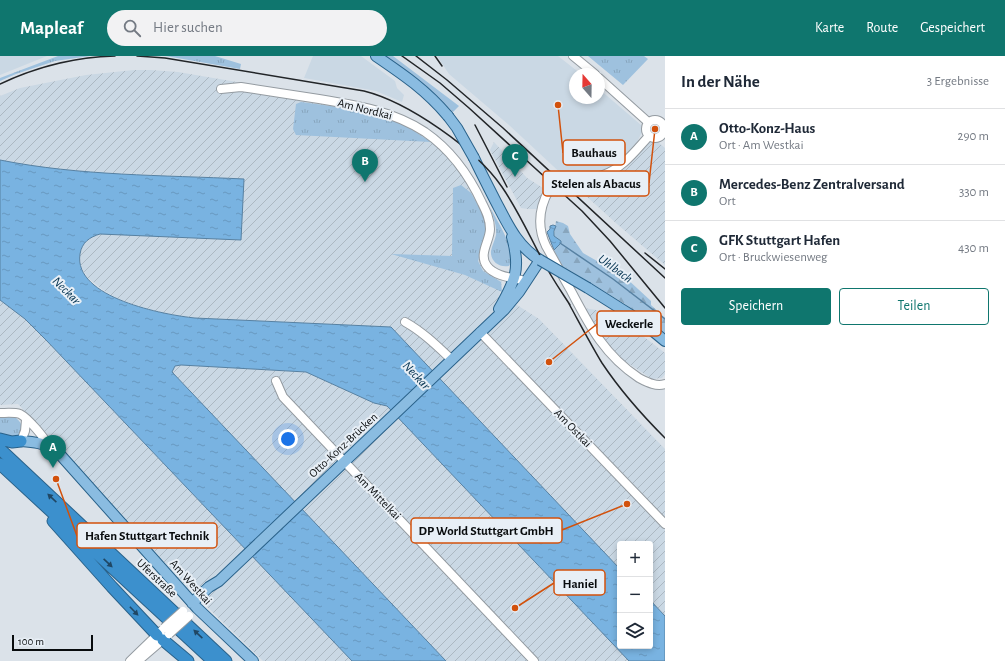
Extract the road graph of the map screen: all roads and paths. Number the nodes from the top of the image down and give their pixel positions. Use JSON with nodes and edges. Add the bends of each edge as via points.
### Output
{"nodes":[{"id":1,"x":376,"y":56,"type":"edge"},
{"id":2,"x":573,"y":56,"type":"edge"},
{"id":3,"x":588,"y":68,"type":"edge"},
{"id":4,"x":605,"y":83,"type":"edge"},
{"id":5,"x":221,"y":88,"type":"dead end"},
{"id":6,"x":648,"y":122,"type":"junction"},
{"id":7,"x":649,"y":136,"type":"junction"},
{"id":8,"x":663,"y":136,"type":"edge"},
{"id":9,"x":511,"y":232,"type":"junction"},
{"id":10,"x":537,"y":258,"type":"junction"},
{"id":11,"x":516,"y":273,"type":"junction"},
{"id":12,"x":526,"y":281,"type":"junction"},
{"id":13,"x":505,"y":305,"type":"junction"},
{"id":14,"x":405,"y":322,"type":"dead end"},
{"id":15,"x":483,"y":330,"type":"junction"},
{"id":16,"x":665,"y":341,"type":"edge"},
{"id":17,"x":449,"y":363,"type":"junction"},
{"id":18,"x":276,"y":380,"type":"dead end"},
{"id":19,"x":665,"y":384,"type":"edge"},
{"id":20,"x":0,"y":413,"type":"edge"},
{"id":21,"x":26,"y":420,"type":"junction"},
{"id":22,"x":0,"y":439,"type":"edge"},
{"id":23,"x":21,"y":441,"type":"junction"},
{"id":24,"x":48,"y":445,"type":"junction"},
{"id":25,"x":0,"y":449,"type":"edge"},
{"id":26,"x":345,"y":462,"type":"junction"},
{"id":27,"x":0,"y":464,"type":"edge"},
{"id":28,"x":38,"y":499,"type":"junction"},
{"id":29,"x":665,"y":524,"type":"edge"},
{"id":30,"x":194,"y":605,"type":"junction"},
{"id":31,"x":163,"y":634,"type":"junction"},
{"id":32,"x":148,"y":648,"type":"junction"},
{"id":33,"x":130,"y":661,"type":"edge"},
{"id":34,"x":138,"y":661,"type":"edge"},
{"id":35,"x":188,"y":661,"type":"edge"},
{"id":36,"x":213,"y":661,"type":"edge"},
{"id":37,"x":226,"y":661,"type":"edge"},
{"id":38,"x":253,"y":661,"type":"edge"},
{"id":39,"x":534,"y":661,"type":"edge"}],
"edges":[{"from":1,"to":9,"type":"main road","bridge":true,"via":[[417,84],[448,116],[467,145]]},
{"from":2,"to":3,"type":"street"},
{"from":4,"to":6,"type":"street"},
{"from":5,"to":11,"type":"street","name":"Am Nordkai","via":[[241,87],[369,108],[397,117],[425,132],[452,156],[474,186],[485,210],[489,234],[483,255],[484,261],[497,273]]},
{"from":6,"to":7,"type":"street","via":[[646,129]]},
{"from":6,"to":8,"type":"street","via":[[661,122],[664,128]]},
{"from":7,"to":8,"type":"street"},
{"from":7,"to":19,"type":"street","via":[[633,154],[613,170],[549,190],[544,199],[540,228],[546,246],[590,328],[602,345],[620,364],[644,380],[655,385]]},
{"from":9,"to":10,"type":"main road","via":[[524,249]]},
{"from":9,"to":11,"type":"main road","via":[[516,250]]},
{"from":10,"to":11,"type":"main road","via":[[521,264]]},
{"from":10,"to":12,"type":"main road","name":"Otto-Konz-Brücken"},
{"from":10,"to":16,"type":"main road","bridge":true,"via":[[622,308]]},
{"from":11,"to":12,"type":"street","name":"Am Nordkai"},
{"from":11,"to":13,"type":"main road","name":"Otto-Konz-Brücken"},
{"from":12,"to":13,"type":"main road","name":"Otto-Konz-Brücken"},
{"from":13,"to":15,"type":"main road","name":"Otto-Konz-Brücken"},
{"from":14,"to":17,"type":"street","via":[[426,335]]},
{"from":15,"to":17,"type":"main road","name":"Otto-Konz-Brücken"},
{"from":15,"to":29,"type":"street","name":"Am Ostkai"},
{"from":17,"to":26,"type":"main road","name":"Otto-Konz-Brücken"},
{"from":18,"to":26,"type":"street","name":"Am Mittelkai","via":[[283,397]]},
{"from":20,"to":21,"type":"street","name":"Am Westkai","via":[[18,414]]},
{"from":21,"to":23,"type":"street"},
{"from":21,"to":24,"type":"street","name":"Am Westkai"},
{"from":22,"to":23,"type":"highway"},
{"from":23,"to":24,"type":"main road"},
{"from":24,"to":30,"type":"main road","name":"Am Westkai","via":[[56,450]]},
{"from":37,"to":25,"type":"highway","name":"Uferstraße","one_way":true},
{"from":26,"to":30,"type":"main road","name":"Otto-Konz-Brücken","via":[[235,566],[209,587]]},
{"from":26,"to":39,"type":"street","name":"Am Mittelkai"},
{"from":27,"to":28,"type":"highway","name":"Uferstraße"},
{"from":28,"to":31,"type":"highway","one_way":true,"via":[[41,508],[112,587]]},
{"from":28,"to":36,"type":"highway","name":"Uferstraße","one_way":true},
{"from":30,"to":31,"type":"street","name":"Otto-Konz-Brücken","bridge":true},
{"from":30,"to":38,"type":"main road","name":"Am Westkai"},
{"from":31,"to":32,"type":"street","name":"Otto-Konz-Brücken"},
{"from":31,"to":35,"type":"highway"},
{"from":32,"to":33,"type":"street","name":"Otto-Konz-Brücken"},
{"from":32,"to":34,"type":"street","name":"Otto-Konz-Brücken"}]}
